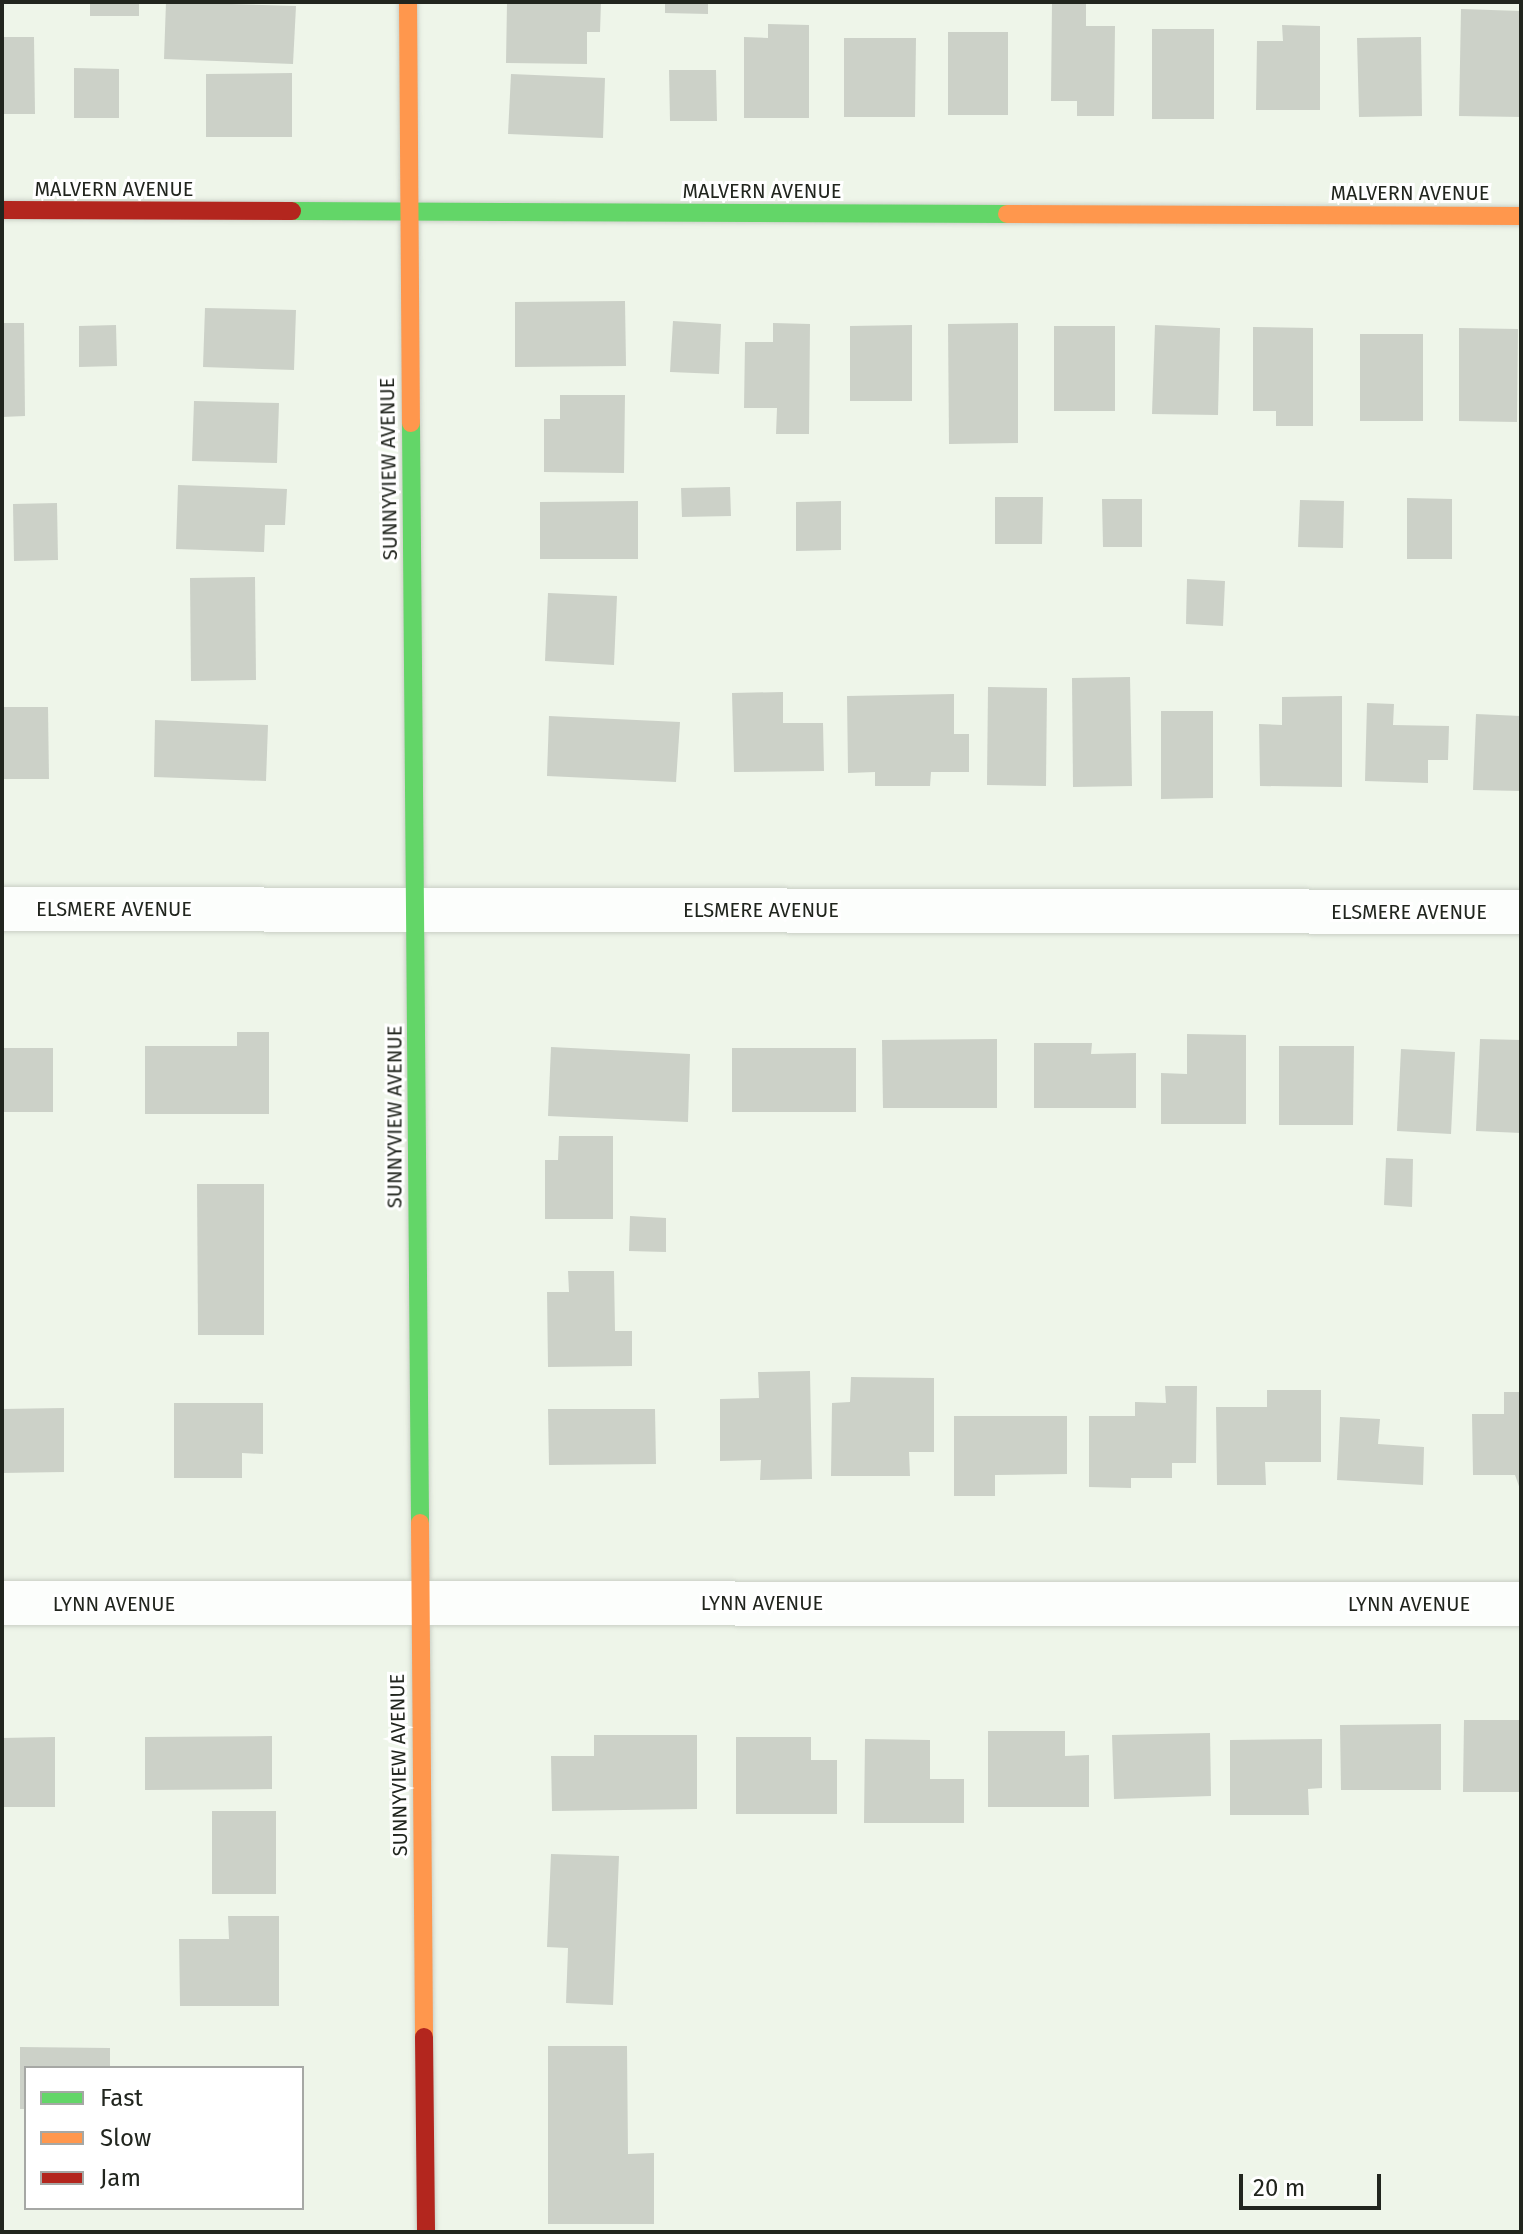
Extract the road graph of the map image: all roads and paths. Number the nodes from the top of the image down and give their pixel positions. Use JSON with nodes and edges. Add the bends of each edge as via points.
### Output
{"nodes":[{"id":1,"x":408,"y":2,"type":"edge"},
{"id":2,"x":2,"y":210,"type":"edge"},
{"id":3,"x":408,"y":212,"type":"junction"},
{"id":4,"x":1521,"y":216,"type":"edge"},
{"id":5,"x":2,"y":909,"type":"edge"},
{"id":6,"x":416,"y":909,"type":"junction"},
{"id":7,"x":1521,"y":912,"type":"edge"},
{"id":8,"x":2,"y":1603,"type":"edge"},
{"id":9,"x":419,"y":1604,"type":"junction"},
{"id":10,"x":1521,"y":1604,"type":"edge"},
{"id":11,"x":426,"y":2232,"type":"edge"}],
"edges":[{"from":1,"to":3,"type":"street","name":"SUNNYVIEW AVENUE"},
{"from":2,"to":3,"type":"street","name":"MALVERN AVENUE"},
{"from":3,"to":4,"type":"street","name":"MALVERN AVENUE"},
{"from":3,"to":6,"type":"street","name":"SUNNYVIEW AVENUE"},
{"from":5,"to":6,"type":"street","name":"ELSMERE AVENUE"},
{"from":6,"to":7,"type":"street","name":"ELSMERE AVENUE"},
{"from":6,"to":9,"type":"street","name":"SUNNYVIEW AVENUE"},
{"from":8,"to":9,"type":"street","name":"LYNN AVENUE"},
{"from":9,"to":10,"type":"street","name":"LYNN AVENUE"},
{"from":9,"to":11,"type":"street","name":"SUNNYVIEW AVENUE"}]}
